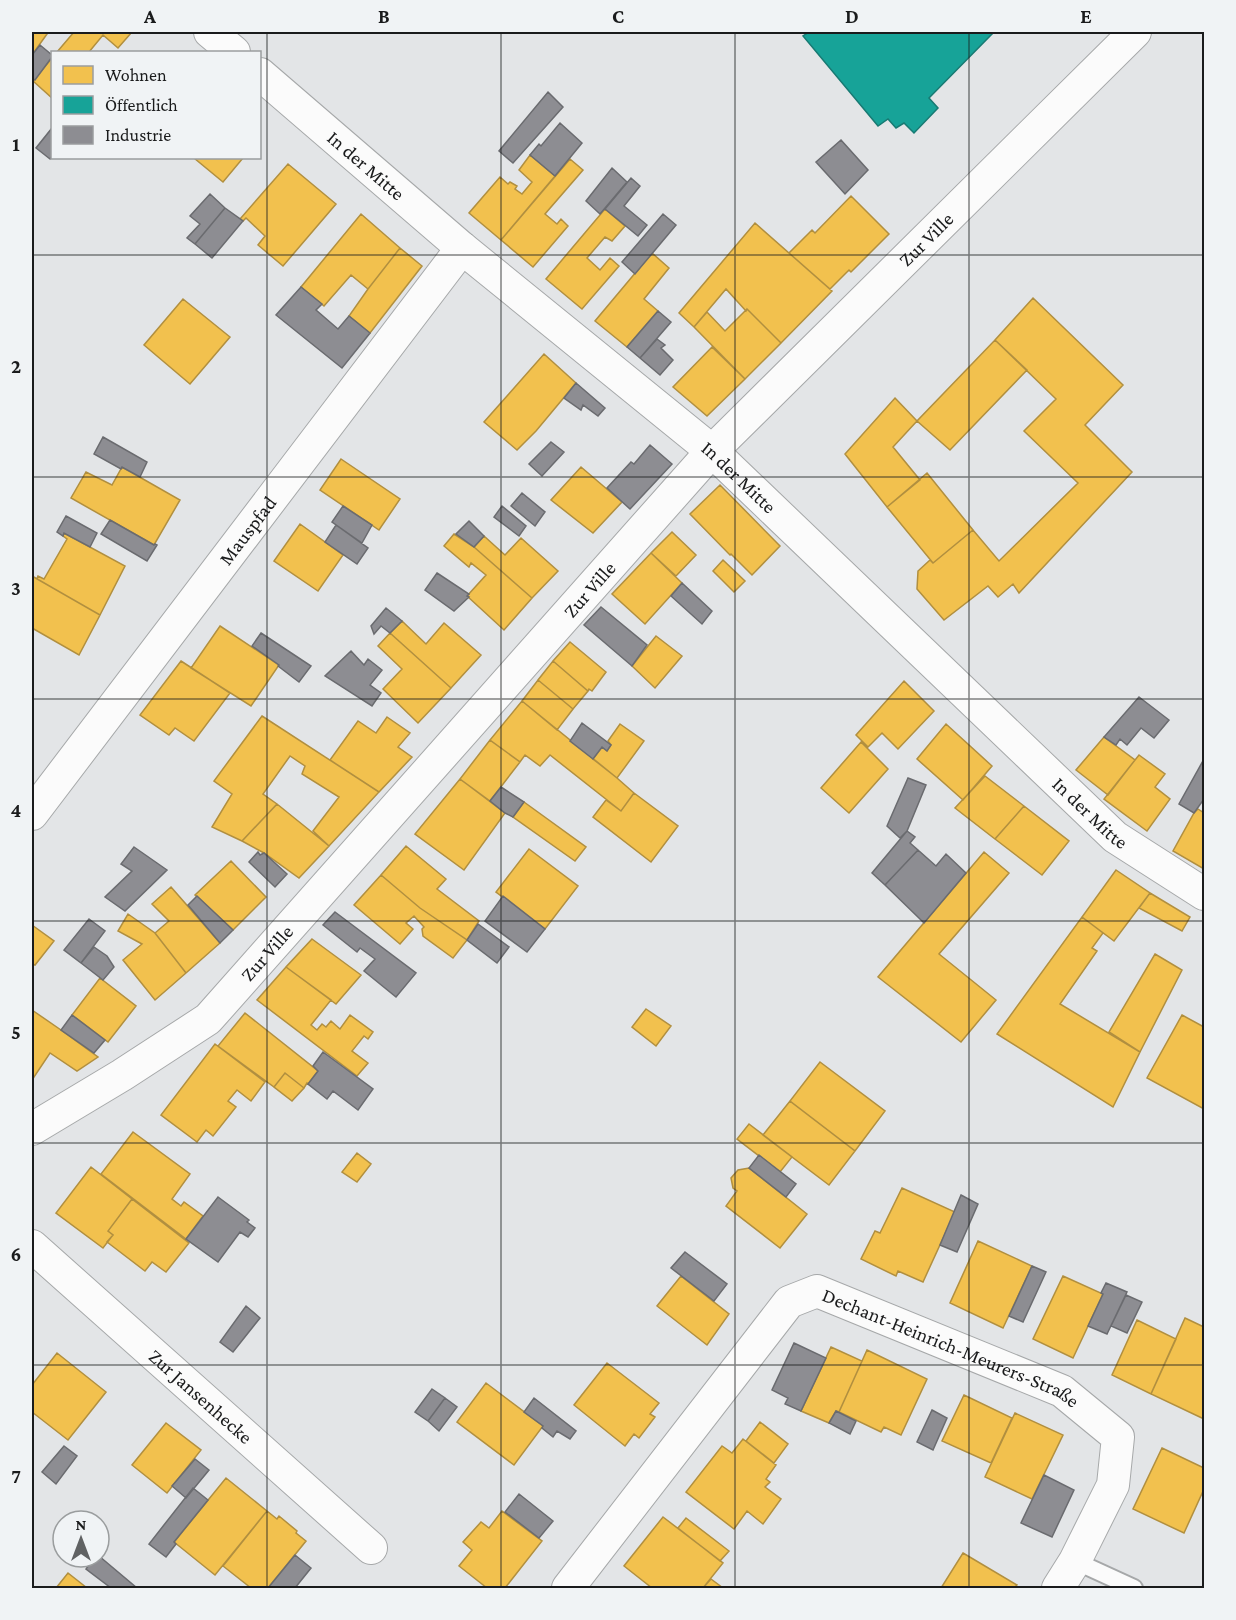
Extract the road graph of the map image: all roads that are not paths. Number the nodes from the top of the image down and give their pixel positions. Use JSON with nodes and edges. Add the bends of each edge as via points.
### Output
{"nodes":[{"id":1,"x":210,"y":32,"type":"edge"},
{"id":2,"x":1135,"y":32,"type":"edge"},
{"id":3,"x":233,"y":51,"type":"edge"},
{"id":4,"x":261,"y":75,"type":"edge"},
{"id":5,"x":462,"y":248,"type":"junction"},
{"id":6,"x":712,"y":451,"type":"junction"},
{"id":7,"x":32,"y":814,"type":"edge"},
{"id":8,"x":1204,"y":894,"type":"edge"},
{"id":9,"x":32,"y":1129,"type":"edge"},
{"id":10,"x":32,"y":1246,"type":"edge"},
{"id":11,"x":371,"y":1548,"type":"dead end"},
{"id":12,"x":1075,"y":1561,"type":"junction"},
{"id":13,"x":568,"y":1588,"type":"edge"},
{"id":14,"x":1058,"y":1588,"type":"edge"},
{"id":15,"x":1134,"y":1588,"type":"edge"}],
"edges":[{"from":1,"to":3,"type":"street"},
{"from":2,"to":6,"type":"street","name":"Zur Ville"},
{"from":4,"to":5,"type":"street","name":"In der Mitte"},
{"from":5,"to":6,"type":"street","name":"In der Mitte"},
{"from":5,"to":7,"type":"street","name":"Mauspfad"},
{"from":6,"to":8,"type":"street","name":"In der Mitte","via":[[1115,837]]},
{"from":6,"to":9,"type":"street","name":"Zur Ville","via":[[208,1019]]},
{"from":10,"to":11,"type":"street","name":"Zur Jansenhecke"},
{"from":12,"to":13,"type":"street","name":"Dechant-Heinrich-Meurers-Straße","via":[[1113,1485],[1118,1437],[1062,1390],[817,1291],[789,1302]]},
{"from":12,"to":14,"type":"street","name":"Dechant-Heinrich-Meurers-Straße"},
{"from":12,"to":15,"type":"lane"}]}
